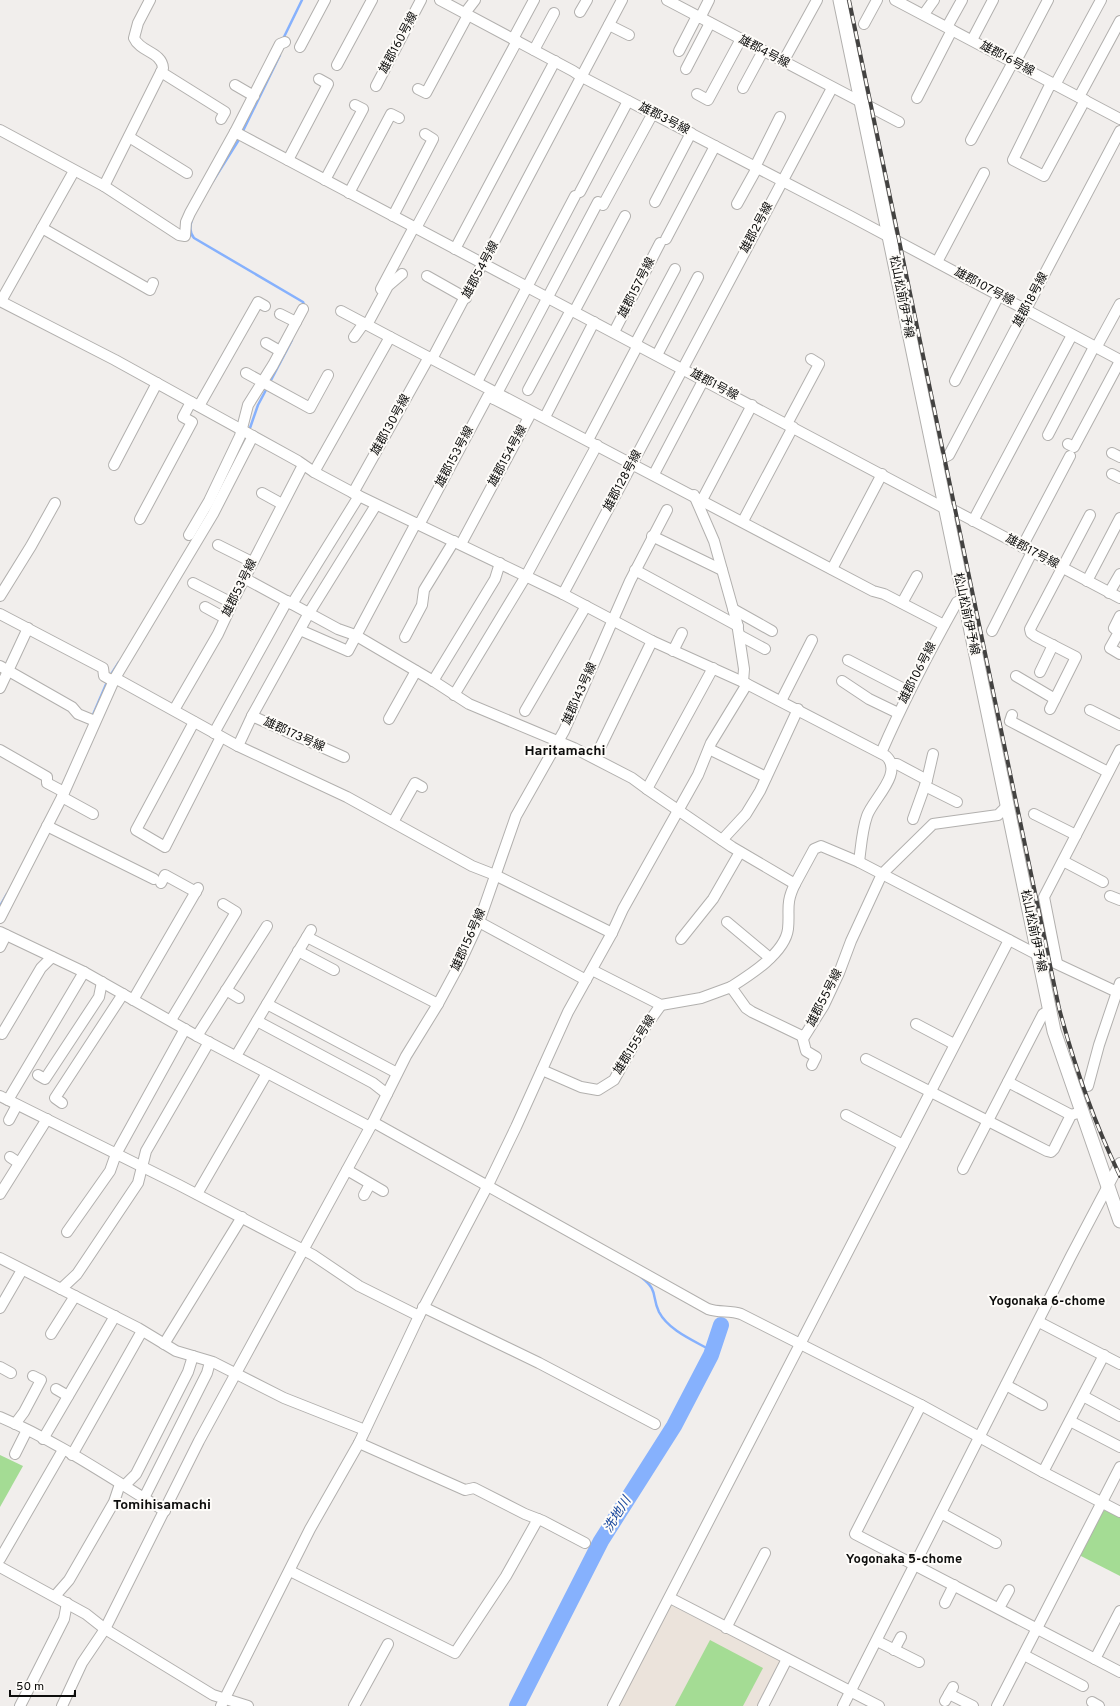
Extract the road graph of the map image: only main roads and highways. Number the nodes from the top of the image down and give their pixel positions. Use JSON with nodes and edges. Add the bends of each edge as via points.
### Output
{"nodes":[{"id":1,"x":840,"y":0,"type":"edge"},
{"id":2,"x":1120,"y":1221,"type":"edge"}],
"edges":[{"from":1,"to":2,"type":"main road","name":"松山松前伊予線","via":[[1054,1031],[1076,1113]]}]}
